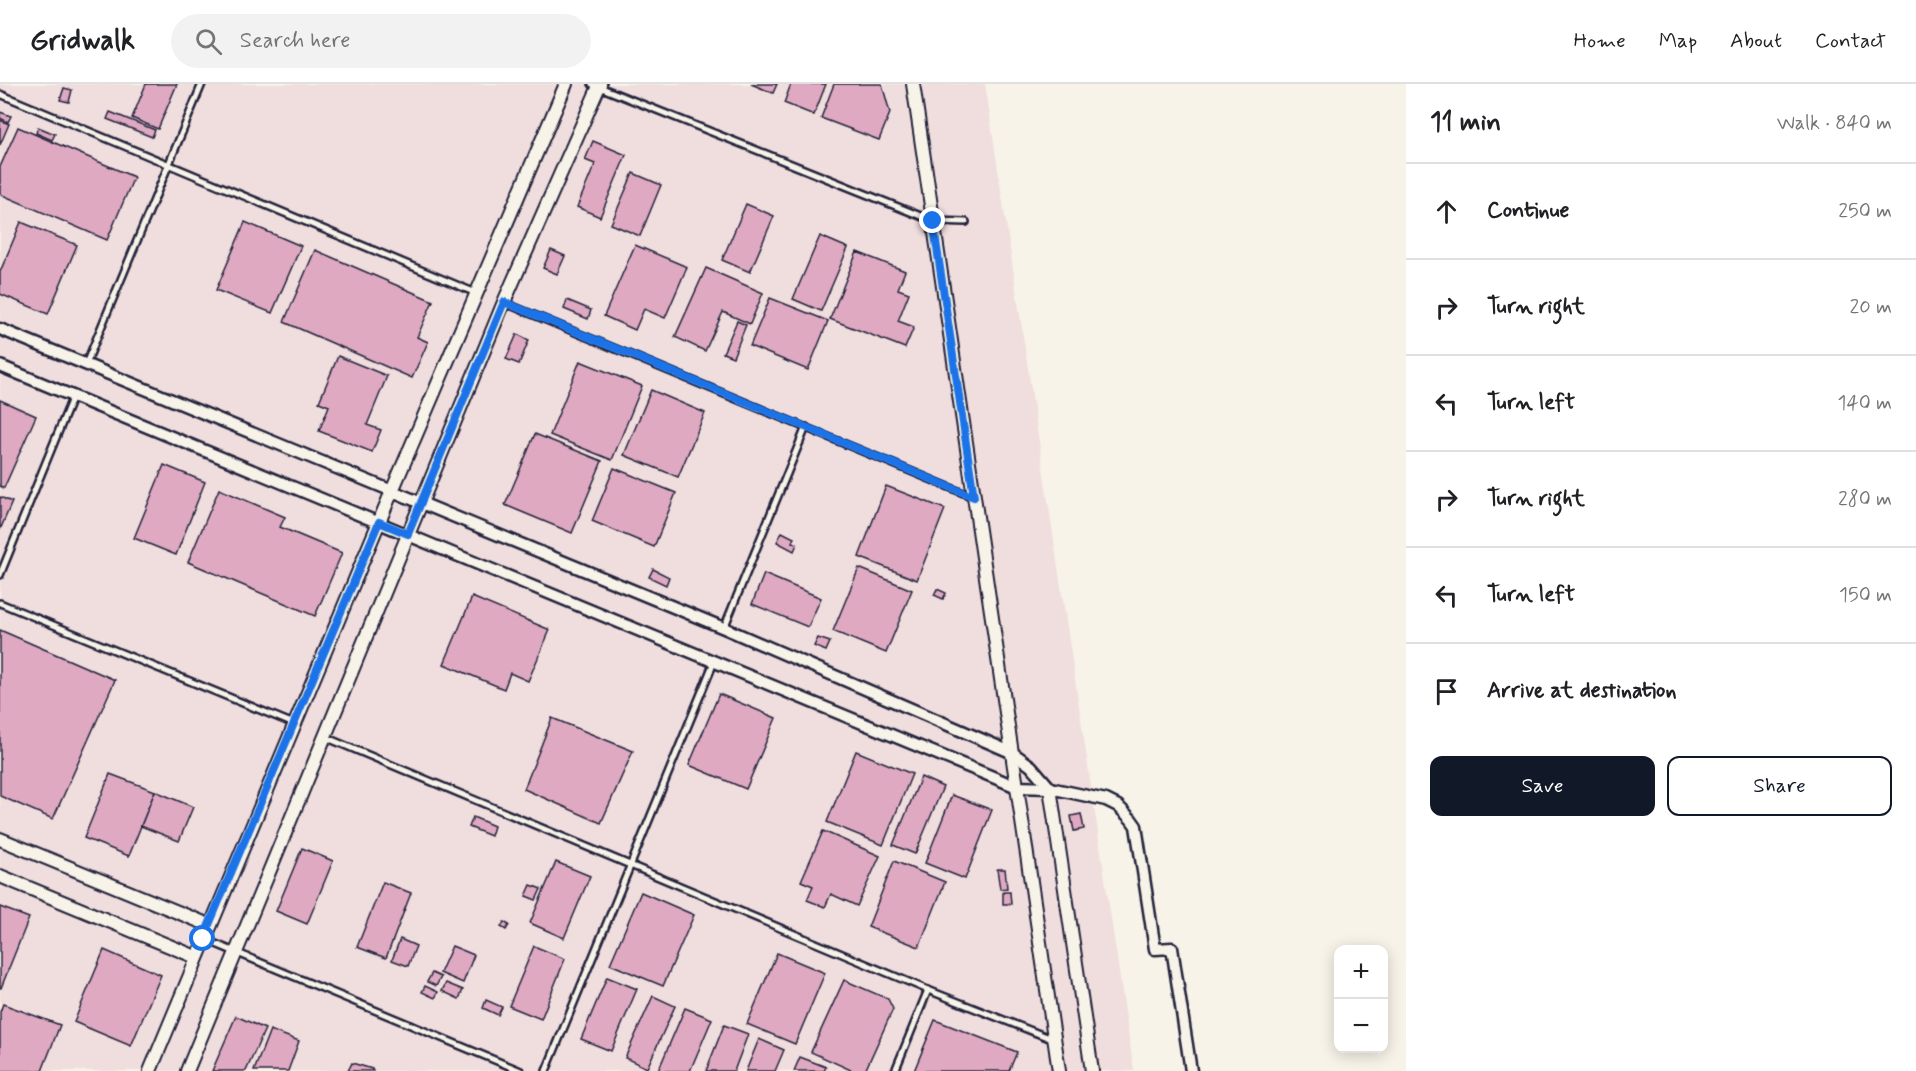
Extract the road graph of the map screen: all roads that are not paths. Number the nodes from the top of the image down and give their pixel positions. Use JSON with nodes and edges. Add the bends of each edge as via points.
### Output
{"nodes":[{"id":1,"x":202,"y":84,"type":"edge"},
{"id":2,"x":566,"y":84,"type":"edge"},
{"id":3,"x":913,"y":84,"type":"edge"},
{"id":4,"x":597,"y":85,"type":"edge"},
{"id":5,"x":0,"y":94,"type":"edge"},
{"id":6,"x":167,"y":163,"type":"junction"},
{"id":7,"x":933,"y":221,"type":"junction"},
{"id":8,"x":966,"y":222,"type":"dead end"},
{"id":9,"x":478,"y":294,"type":"junction"},
{"id":10,"x":504,"y":302,"type":"junction"},
{"id":11,"x":0,"y":329,"type":"edge"},
{"id":12,"x":86,"y":364,"type":"junction"},
{"id":13,"x":0,"y":366,"type":"edge"},
{"id":14,"x":73,"y":396,"type":"junction"},
{"id":15,"x":806,"y":427,"type":"junction"},
{"id":16,"x":392,"y":491,"type":"junction"},
{"id":17,"x":974,"y":497,"type":"junction"},
{"id":18,"x":421,"y":503,"type":"junction"},
{"id":19,"x":379,"y":522,"type":"junction"},
{"id":20,"x":408,"y":534,"type":"junction"},
{"id":21,"x":0,"y":575,"type":"edge"},
{"id":22,"x":0,"y":603,"type":"edge"},
{"id":23,"x":724,"y":628,"type":"junction"},
{"id":24,"x":714,"y":662,"type":"junction"},
{"id":25,"x":294,"y":724,"type":"junction"},
{"id":26,"x":325,"y":737,"type":"junction"},
{"id":27,"x":1012,"y":753,"type":"junction"},
{"id":28,"x":1017,"y":787,"type":"junction"},
{"id":29,"x":1050,"y":788,"type":"junction"},
{"id":30,"x":0,"y":839,"type":"edge"},
{"id":31,"x":631,"y":865,"type":"junction"},
{"id":32,"x":0,"y":876,"type":"edge"},
{"id":33,"x":209,"y":925,"type":"junction"},
{"id":34,"x":203,"y":939,"type":"junction"},
{"id":35,"x":236,"y":952,"type":"junction"},
{"id":36,"x":196,"y":957,"type":"junction"},
{"id":37,"x":928,"y":990,"type":"junction"},
{"id":38,"x":1054,"y":1039,"type":"junction"},
{"id":39,"x":150,"y":1071,"type":"edge"},
{"id":40,"x":187,"y":1071,"type":"edge"},
{"id":41,"x":521,"y":1071,"type":"edge"},
{"id":42,"x":546,"y":1071,"type":"edge"},
{"id":43,"x":895,"y":1071,"type":"edge"},
{"id":44,"x":1059,"y":1071,"type":"edge"},
{"id":45,"x":1092,"y":1071,"type":"edge"},
{"id":46,"x":1191,"y":1071,"type":"edge"}],
"edges":[{"from":1,"to":6,"type":"lane"},
{"from":2,"to":9,"type":"street"},
{"from":3,"to":7,"type":"street"},
{"from":4,"to":7,"type":"lane"},
{"from":4,"to":10,"type":"street"},
{"from":5,"to":6,"type":"lane"},
{"from":6,"to":9,"type":"lane"},
{"from":6,"to":12,"type":"lane"},
{"from":7,"to":8,"type":"lane"},
{"from":7,"to":17,"type":"street"},
{"from":9,"to":16,"type":"street"},
{"from":10,"to":15,"type":"lane"},
{"from":10,"to":18,"type":"street"},
{"from":11,"to":12,"type":"street"},
{"from":12,"to":16,"type":"street"},
{"from":13,"to":14,"type":"street"},
{"from":14,"to":19,"type":"street"},
{"from":14,"to":21,"type":"lane"},
{"from":15,"to":17,"type":"lane"},
{"from":15,"to":23,"type":"lane"},
{"from":16,"to":18,"type":"street"},
{"from":16,"to":19,"type":"street"},
{"from":17,"to":27,"type":"street"},
{"from":18,"to":20,"type":"street"},
{"from":18,"to":23,"type":"street"},
{"from":19,"to":20,"type":"street"},
{"from":19,"to":25,"type":"street"},
{"from":20,"to":24,"type":"street"},
{"from":20,"to":26,"type":"street"},
{"from":22,"to":25,"type":"lane"},
{"from":23,"to":27,"type":"street"},
{"from":24,"to":28,"type":"street"},
{"from":24,"to":31,"type":"lane"},
{"from":25,"to":33,"type":"street"},
{"from":26,"to":31,"type":"lane"},
{"from":26,"to":35,"type":"street"},
{"from":27,"to":28,"type":"street"},
{"from":27,"to":29,"type":"street","via":[[1031,766]]},
{"from":28,"to":29,"type":"street"},
{"from":28,"to":38,"type":"street"},
{"from":29,"to":45,"type":"street"},
{"from":29,"to":46,"type":"street","via":[[1106,800],[1118,806],[1136,826],[1155,949],[1172,948]]},
{"from":30,"to":33,"type":"street"},
{"from":31,"to":37,"type":"lane"},
{"from":31,"to":42,"type":"lane"},
{"from":32,"to":36,"type":"street"},
{"from":33,"to":34,"type":"street"},
{"from":34,"to":35,"type":"lane"},
{"from":34,"to":36,"type":"street"},
{"from":35,"to":40,"type":"street"},
{"from":35,"to":41,"type":"lane"},
{"from":36,"to":39,"type":"street"},
{"from":37,"to":38,"type":"lane"},
{"from":37,"to":43,"type":"lane"},
{"from":38,"to":44,"type":"street"}]}
